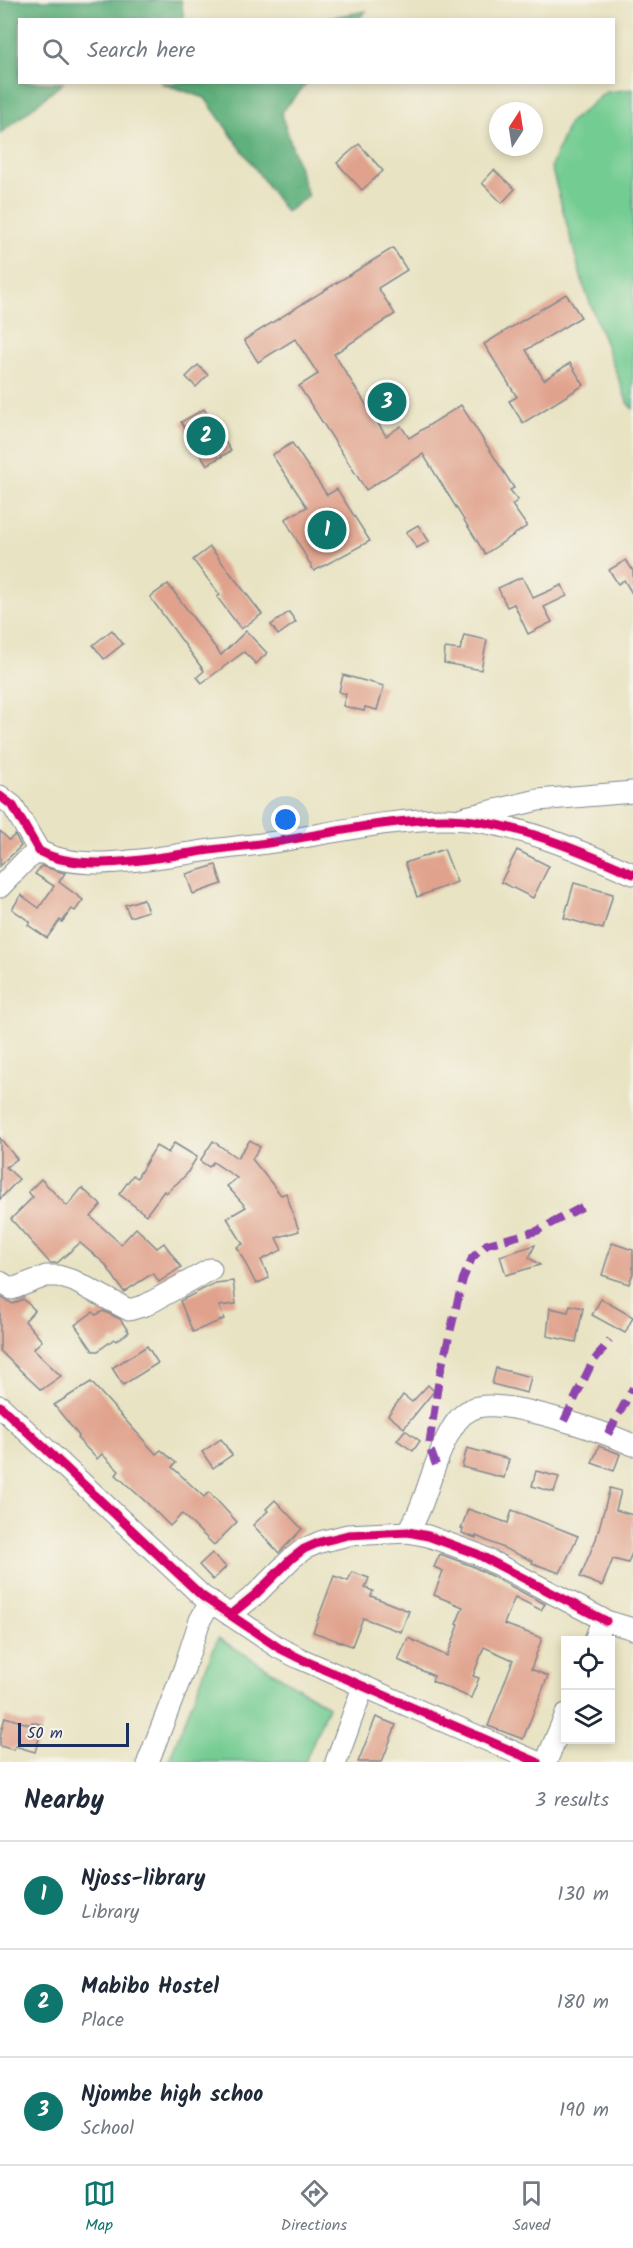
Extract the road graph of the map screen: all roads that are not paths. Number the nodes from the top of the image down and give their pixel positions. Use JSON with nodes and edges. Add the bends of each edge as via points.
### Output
{"nodes":[{"id":1,"x":633,"y":792,"type":"edge"},
{"id":2,"x":0,"y":796,"type":"edge"},
{"id":3,"x":459,"y":819,"type":"junction"},
{"id":4,"x":39,"y":851,"type":"junction"},
{"id":5,"x":633,"y":874,"type":"edge"},
{"id":6,"x":0,"y":887,"type":"edge"},
{"id":7,"x":211,"y":1269,"type":"dead end"},
{"id":8,"x":0,"y":1282,"type":"edge"},
{"id":9,"x":0,"y":1406,"type":"edge"},
{"id":10,"x":633,"y":1445,"type":"edge"},
{"id":11,"x":408,"y":1532,"type":"junction"},
{"id":12,"x":211,"y":1601,"type":"junction"},
{"id":13,"x":230,"y":1615,"type":"junction"},
{"id":14,"x":606,"y":1621,"type":"junction"},
{"id":15,"x":633,"y":1629,"type":"edge"},
{"id":16,"x":597,"y":1636,"type":"edge"},
{"id":17,"x":363,"y":1687,"type":"junction"},
{"id":18,"x":561,"y":1726,"type":"edge"},
{"id":19,"x":148,"y":1762,"type":"edge"},
{"id":20,"x":336,"y":1762,"type":"edge"},
{"id":21,"x":537,"y":1762,"type":"edge"},
{"id":22,"x":546,"y":1762,"type":"edge"}],
"edges":[{"from":1,"to":3,"type":"street","via":[[537,800]]},
{"from":2,"to":4,"type":"street","via":[[13,806]]},
{"from":3,"to":4,"type":"street","via":[[414,820],[119,862],[63,860]]},
{"from":3,"to":5,"type":"street","via":[[557,843]]},
{"from":4,"to":6,"type":"street"},
{"from":7,"to":8,"type":"street","via":[[146,1305],[129,1310],[63,1277],[46,1276],[12,1289]]},
{"from":9,"to":12,"type":"street"},
{"from":10,"to":11,"type":"street","via":[[535,1413],[491,1406],[472,1409],[450,1430]]},
{"from":11,"to":13,"type":"street","via":[[340,1536],[320,1542],[291,1559]]},
{"from":11,"to":14,"type":"street","via":[[477,1554]]},
{"from":12,"to":13,"type":"street"},
{"from":12,"to":19,"type":"street","via":[[200,1620]]},
{"from":13,"to":17,"type":"street","via":[[279,1648]]},
{"from":14,"to":15,"type":"street"},
{"from":14,"to":16,"type":"street"},
{"from":17,"to":20,"type":"street"},
{"from":17,"to":21,"type":"street"},
{"from":18,"to":22,"type":"street"}]}
